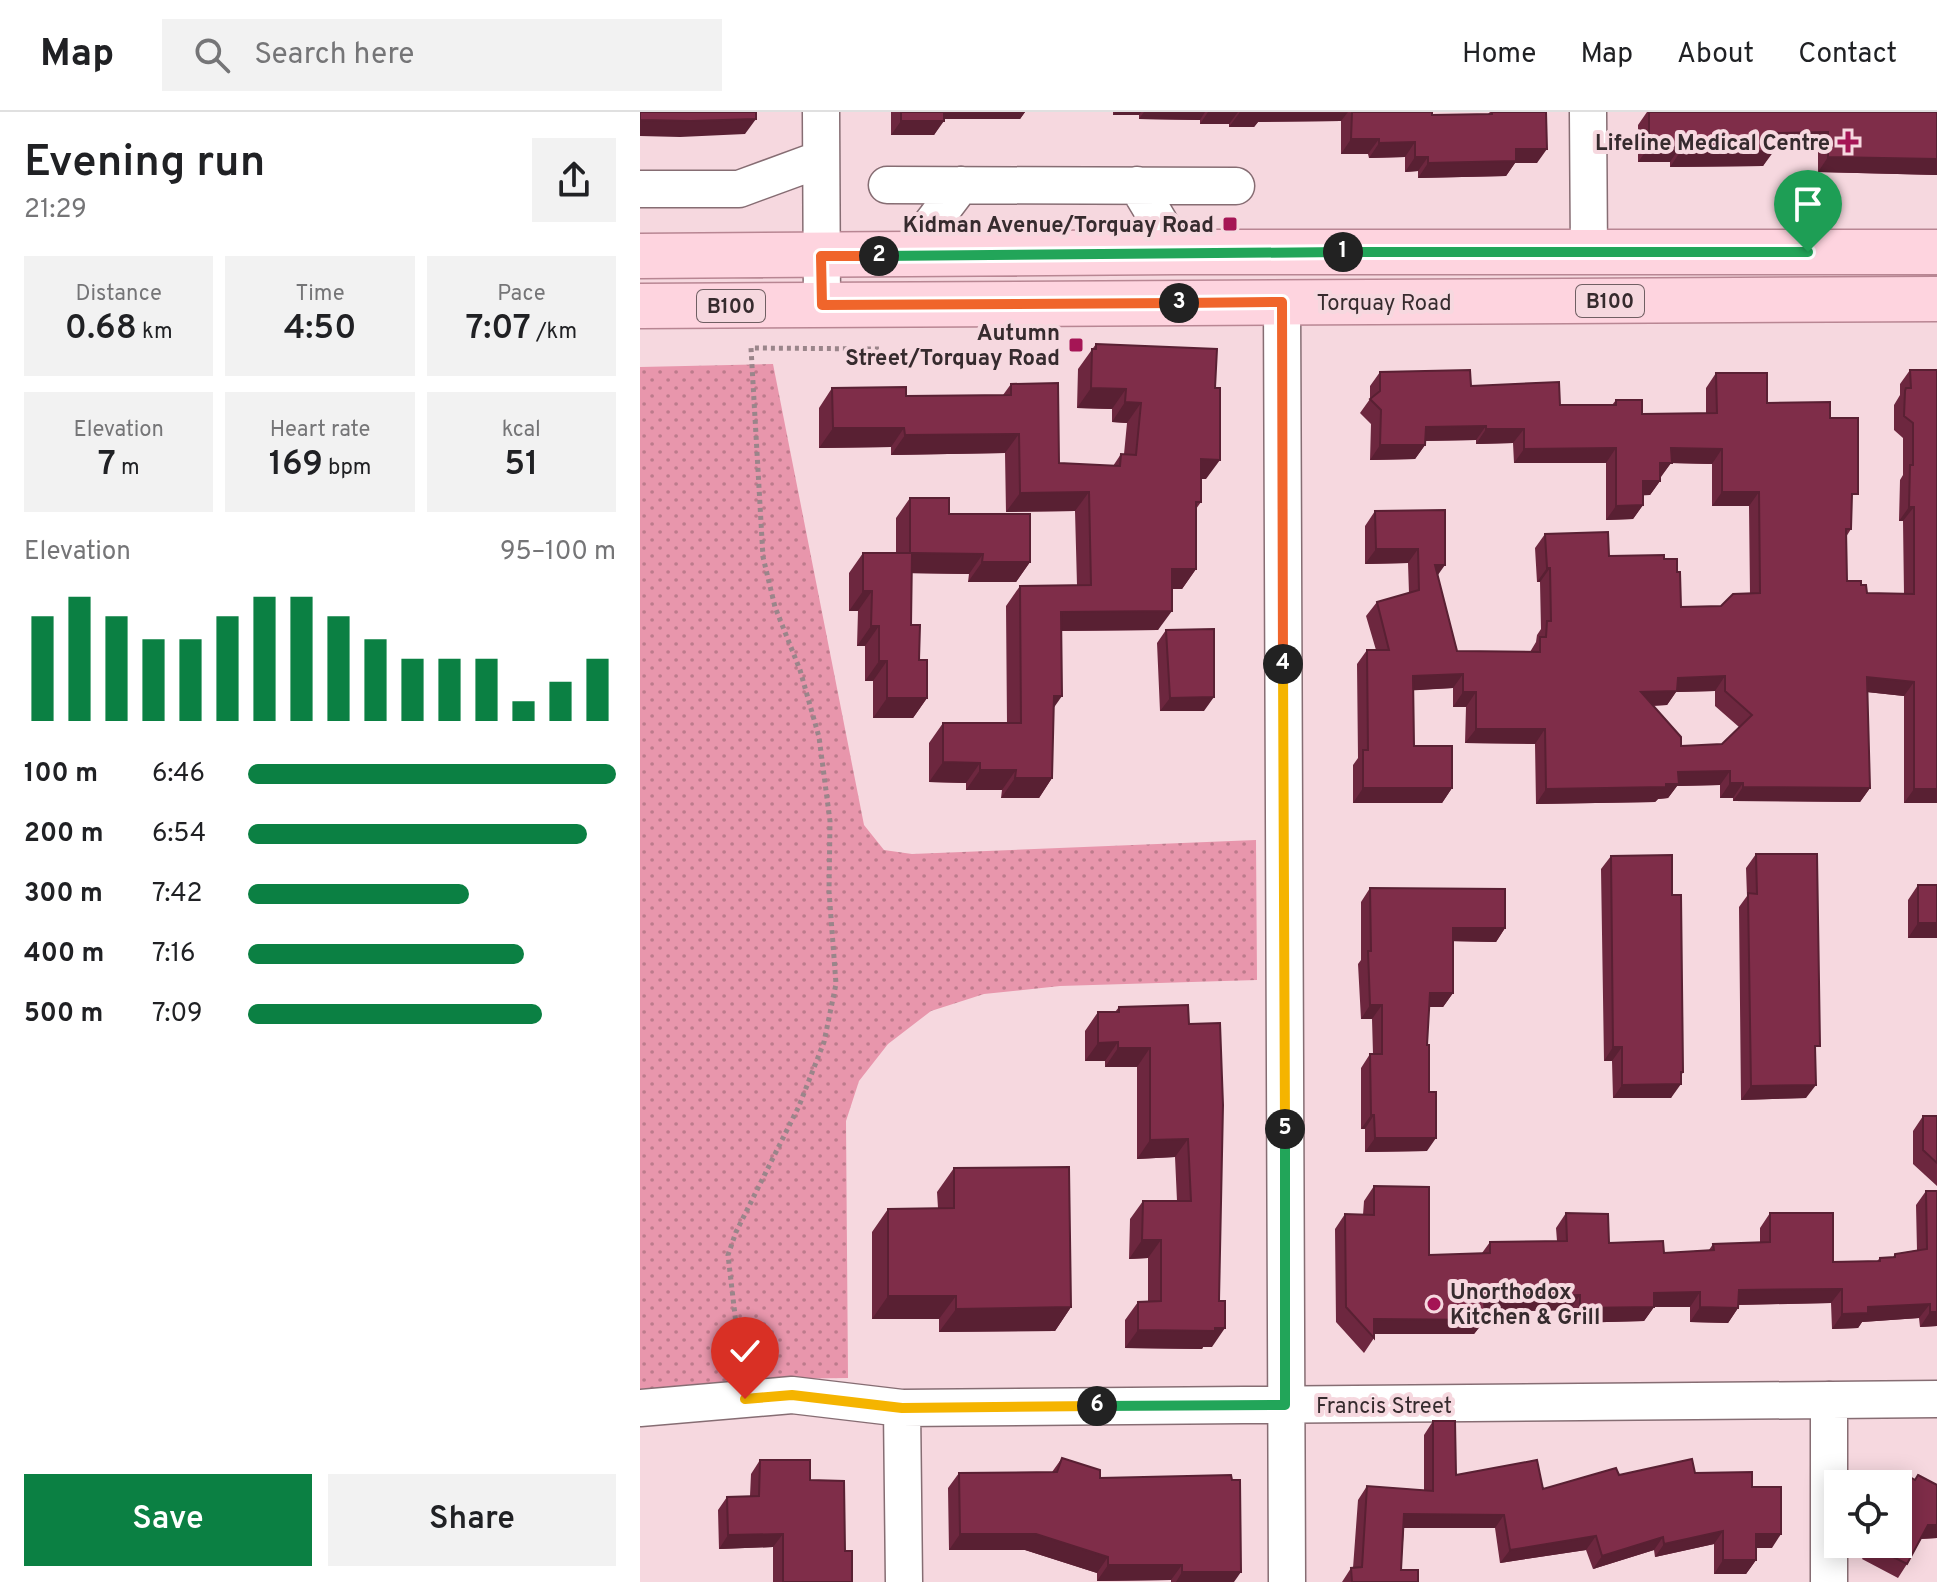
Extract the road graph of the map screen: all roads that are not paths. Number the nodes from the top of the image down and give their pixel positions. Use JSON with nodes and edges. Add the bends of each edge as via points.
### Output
{"nodes":[{"id":1,"x":821,"y":112,"type":"edge"},
{"id":2,"x":1588,"y":112,"type":"edge"},
{"id":3,"x":821,"y":159,"type":"junction"},
{"id":4,"x":887,"y":185,"type":"dead end"},
{"id":5,"x":961,"y":185,"type":"junction"},
{"id":6,"x":1137,"y":185,"type":"junction"},
{"id":7,"x":1236,"y":186,"type":"dead end"},
{"id":8,"x":640,"y":189,"type":"edge"},
{"id":9,"x":1177,"y":252,"type":"junction"},
{"id":10,"x":1937,"y":252,"type":"edge"},
{"id":11,"x":1589,"y":253,"type":"junction"},
{"id":12,"x":908,"y":255,"type":"junction"},
{"id":13,"x":640,"y":256,"type":"edge"},
{"id":14,"x":821,"y":256,"type":"junction"},
{"id":15,"x":1937,"y":299,"type":"edge"},
{"id":16,"x":1282,"y":302,"type":"junction"},
{"id":17,"x":822,"y":305,"type":"junction"},
{"id":18,"x":640,"y":306,"type":"edge"},
{"id":19,"x":1937,"y":1399,"type":"edge"},
{"id":20,"x":1829,"y":1400,"type":"junction"},
{"id":21,"x":1285,"y":1405,"type":"junction"},
{"id":22,"x":640,"y":1408,"type":"edge"},
{"id":23,"x":902,"y":1408,"type":"junction"},
{"id":24,"x":904,"y":1582,"type":"edge"},
{"id":25,"x":1287,"y":1582,"type":"edge"},
{"id":26,"x":1829,"y":1582,"type":"edge"}],
"edges":[{"from":1,"to":3,"type":"street"},
{"from":2,"to":11,"type":"street"},
{"from":3,"to":8,"type":"street","via":[[739,189]]},
{"from":3,"to":14,"type":"street"},
{"from":4,"to":5,"type":"street"},
{"from":5,"to":6,"type":"street"},
{"from":5,"to":12,"type":"street"},
{"from":6,"to":7,"type":"street"},
{"from":6,"to":9,"type":"street"},
{"from":9,"to":11,"type":"main road","number":"B100"},
{"from":9,"to":12,"type":"main road","number":"B100"},
{"from":10,"to":11,"type":"main road","number":"B100"},
{"from":12,"to":14,"type":"main road","number":"B100"},
{"from":13,"to":14,"type":"main road","number":"B100"},
{"from":14,"to":17,"type":"street"},
{"from":15,"to":16,"type":"main road","name":"Torquay Road","number":"B100"},
{"from":16,"to":17,"type":"main road","name":"Torquay Road","number":"B100"},
{"from":16,"to":21,"type":"street"},
{"from":17,"to":18,"type":"main road","name":"Torquay Road","number":"B100"},
{"from":19,"to":20,"type":"street","name":"Francis Street"},
{"from":20,"to":21,"type":"street","name":"Francis Street"},
{"from":20,"to":26,"type":"street"},
{"from":21,"to":23,"type":"street","name":"Francis Street"},
{"from":21,"to":25,"type":"street"},
{"from":22,"to":23,"type":"street","name":"Francis Street","via":[[792,1395]]},
{"from":23,"to":24,"type":"street"}]}
